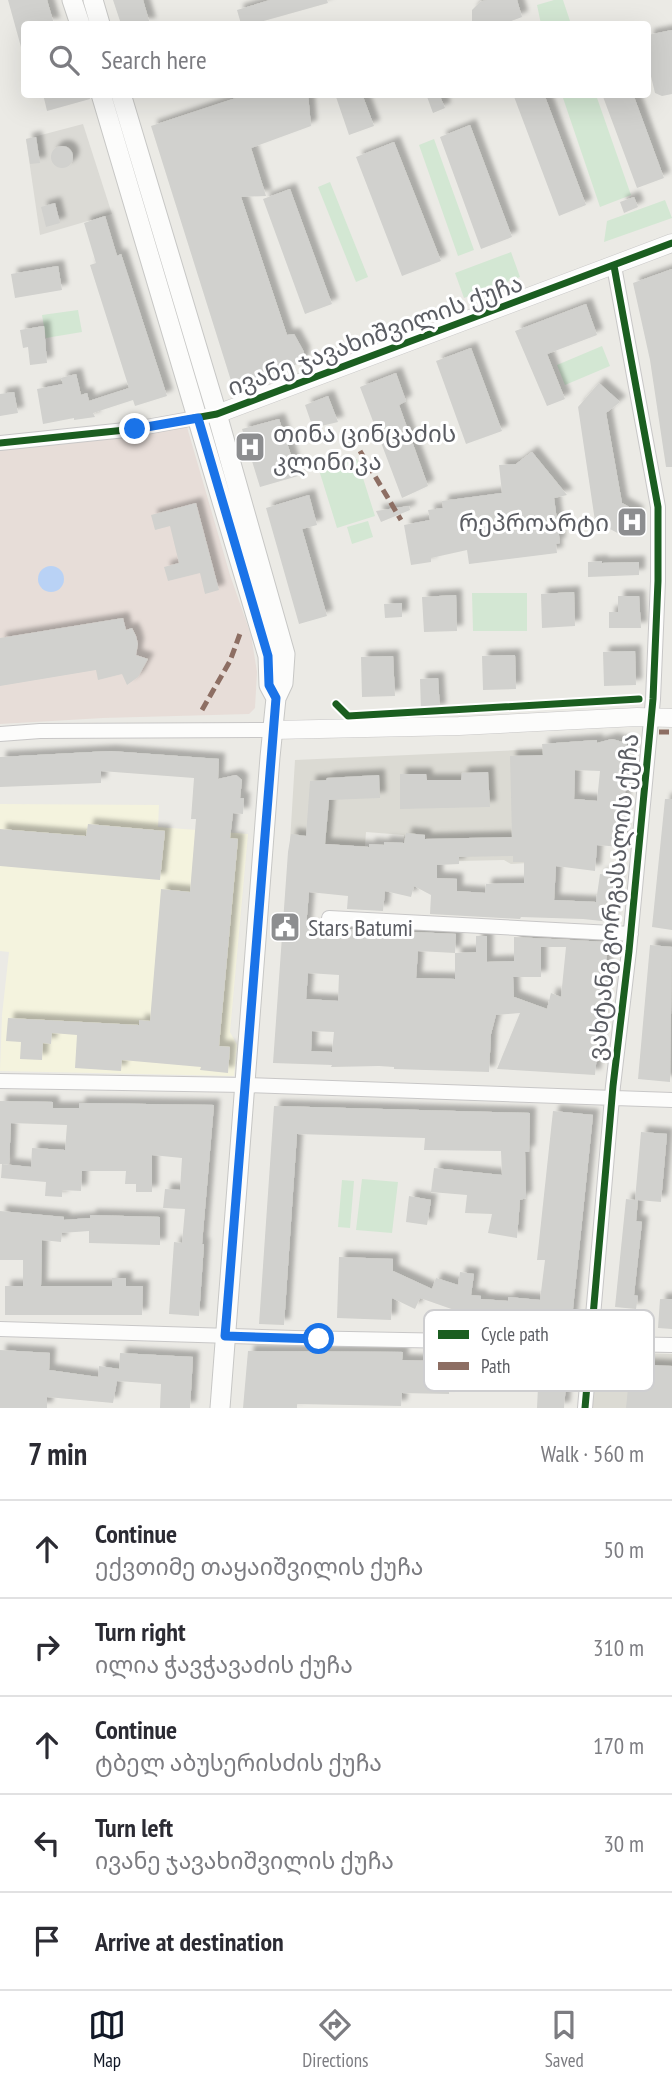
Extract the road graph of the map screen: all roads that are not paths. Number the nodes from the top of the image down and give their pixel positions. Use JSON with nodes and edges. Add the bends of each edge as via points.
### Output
{"nodes":[{"id":1,"x":72,"y":0,"type":"edge"},
{"id":2,"x":93,"y":0,"type":"edge"},
{"id":3,"x":79,"y":21,"type":"edge"},
{"id":4,"x":99,"y":21,"type":"edge"},
{"id":5,"x":102,"y":98,"type":"edge"},
{"id":6,"x":122,"y":98,"type":"edge"},
{"id":7,"x":672,"y":243,"type":"edge"},
{"id":8,"x":614,"y":266,"type":"junction"},
{"id":9,"x":208,"y":416,"type":"junction"},
{"id":10,"x":0,"y":443,"type":"edge"},
{"id":11,"x":651,"y":718,"type":"junction"},
{"id":12,"x":672,"y":718,"type":"edge"},
{"id":13,"x":273,"y":730,"type":"junction"},
{"id":14,"x":0,"y":734,"type":"edge"},
{"id":15,"x":329,"y":918,"type":"dead end"},
{"id":16,"x":631,"y":934,"type":"junction"},
{"id":17,"x":0,"y":1081,"type":"edge"},
{"id":18,"x":245,"y":1085,"type":"junction"},
{"id":19,"x":612,"y":1099,"type":"junction"},
{"id":20,"x":672,"y":1100,"type":"edge"},
{"id":21,"x":593,"y":1310,"type":"edge"},
{"id":22,"x":0,"y":1329,"type":"edge"},
{"id":23,"x":225,"y":1336,"type":"junction"},
{"id":24,"x":424,"y":1339,"type":"edge"},
{"id":25,"x":654,"y":1344,"type":"edge"},
{"id":26,"x":672,"y":1345,"type":"edge"},
{"id":27,"x":220,"y":1408,"type":"edge"}],
"edges":[{"from":1,"to":3,"type":"main road"},
{"from":2,"to":4,"type":"main road"},
{"from":5,"to":9,"type":"main road"},
{"from":6,"to":9,"type":"main road"},
{"from":7,"to":8,"type":"street","name":"ივანე ჯავახიშვილის ქუჩა"},
{"from":8,"to":9,"type":"street","name":"ივანე ჯავახიშვილის ქუჩა"},
{"from":8,"to":11,"type":"street","name":"ვახტანგ გორგასალის ქუჩა","via":[[658,508]]},
{"from":9,"to":10,"type":"street","name":"ივანე ჯავახიშვილის ქუჩა"},
{"from":9,"to":13,"type":"main road","via":[[285,654]]},
{"from":11,"to":12,"type":"street"},
{"from":11,"to":13,"type":"street"},
{"from":11,"to":16,"type":"street","name":"ვახტანგ გორგასალის ქუჩა"},
{"from":13,"to":14,"type":"street"},
{"from":13,"to":18,"type":"main road"},
{"from":15,"to":16,"type":"street"},
{"from":16,"to":19,"type":"street","name":"ვახტანგ გორგასალის ქუჩა"},
{"from":17,"to":18,"type":"street"},
{"from":18,"to":19,"type":"street"},
{"from":18,"to":23,"type":"main road"},
{"from":19,"to":20,"type":"street"},
{"from":19,"to":21,"type":"street","name":"ვახტანგ გორგასალის ქუჩა"},
{"from":22,"to":23,"type":"street"},
{"from":23,"to":24,"type":"street"},
{"from":23,"to":27,"type":"main road"},
{"from":25,"to":26,"type":"street"}]}
